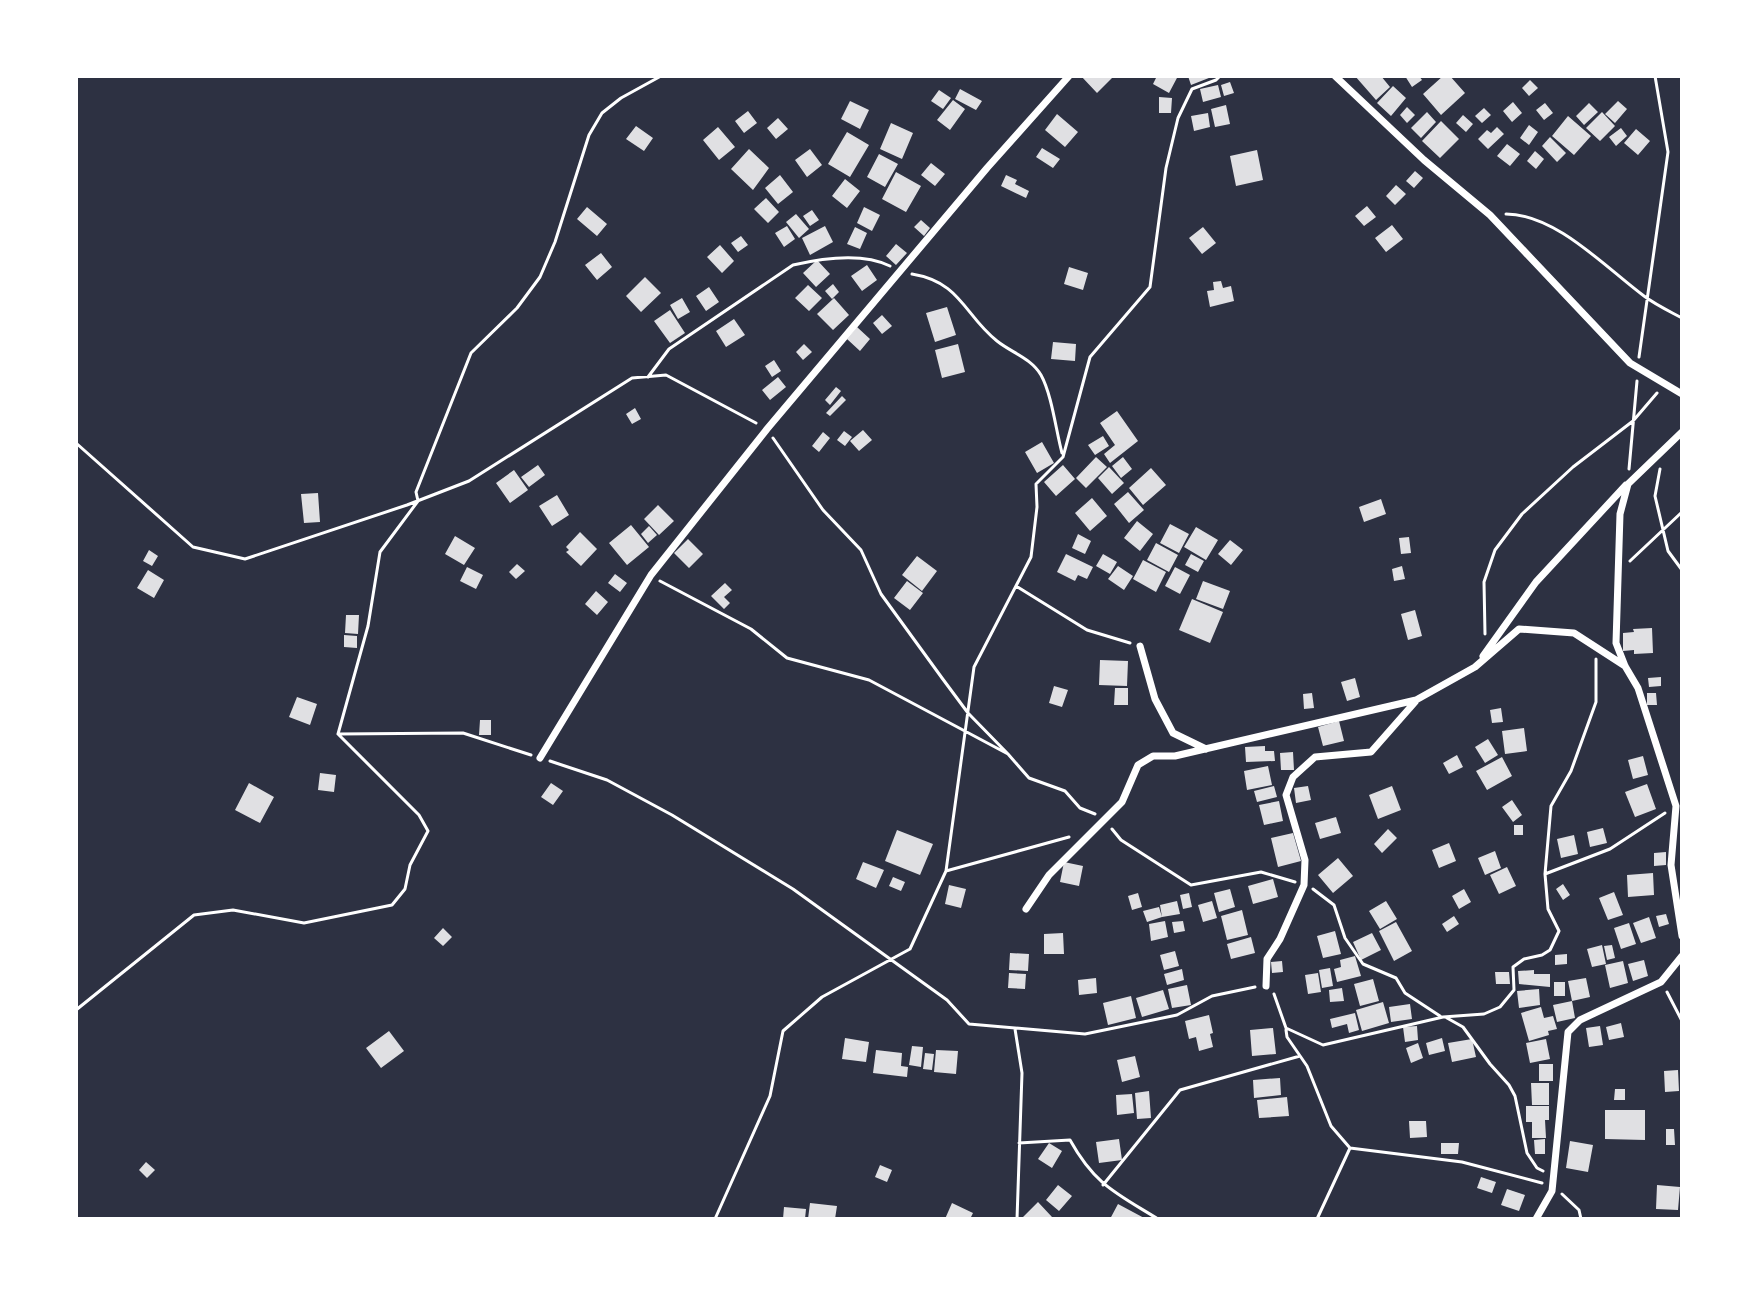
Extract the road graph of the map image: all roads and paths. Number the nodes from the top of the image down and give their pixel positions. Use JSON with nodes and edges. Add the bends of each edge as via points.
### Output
{"nodes":[{"id":1,"x":661,"y":76,"type":"edge"},
{"id":2,"x":1069,"y":76,"type":"edge"},
{"id":3,"x":1220,"y":76,"type":"edge"},
{"id":4,"x":1335,"y":76,"type":"edge"},
{"id":5,"x":1655,"y":76,"type":"edge"},
{"id":6,"x":1490,"y":215,"type":"junction"},
{"id":7,"x":901,"y":272,"type":"junction"},
{"id":8,"x":1646,"y":297,"type":"junction"},
{"id":9,"x":1682,"y":318,"type":"edge"},
{"id":10,"x":1638,"y":368,"type":"junction"},
{"id":11,"x":648,"y":377,"type":"junction"},
{"id":12,"x":1664,"y":384,"type":"junction"},
{"id":13,"x":1682,"y":394,"type":"edge"},
{"id":14,"x":1633,"y":421,"type":"junction"},
{"id":15,"x":767,"y":429,"type":"junction"},
{"id":16,"x":1682,"y":432,"type":"edge"},
{"id":17,"x":76,"y":443,"type":"edge"},
{"id":18,"x":1664,"y":449,"type":"junction"},
{"id":19,"x":1063,"y":457,"type":"junction"},
{"id":20,"x":1628,"y":484,"type":"junction"},
{"id":21,"x":418,"y":501,"type":"junction"},
{"id":22,"x":1682,"y":512,"type":"edge"},
{"id":23,"x":1664,"y":532,"type":"junction"},
{"id":24,"x":1682,"y":570,"type":"edge"},
{"id":25,"x":651,"y":575,"type":"junction"},
{"id":26,"x":1618,"y":579,"type":"junction"},
{"id":27,"x":1016,"y":586,"type":"junction"},
{"id":28,"x":1140,"y":646,"type":"joint"},
{"id":29,"x":1597,"y":647,"type":"junction"},
{"id":30,"x":1487,"y":650,"type":"junction"},
{"id":31,"x":1625,"y":666,"type":"junction"},
{"id":32,"x":1475,"y":667,"type":"junction"},
{"id":33,"x":1416,"y":700,"type":"junction"},
{"id":34,"x":968,"y":713,"type":"junction"},
{"id":35,"x":965,"y":733,"type":"junction"},
{"id":36,"x":338,"y":734,"type":"junction"},
{"id":37,"x":1206,"y":749,"type":"junction"},
{"id":38,"x":1008,"y":754,"type":"junction"},
{"id":39,"x":540,"y":758,"type":"junction"},
{"id":40,"x":1676,"y":806,"type":"junction"},
{"id":41,"x":1105,"y":819,"type":"junction"},
{"id":42,"x":1093,"y":830,"type":"junction"},
{"id":43,"x":946,"y":871,"type":"junction"},
{"id":44,"x":1545,"y":874,"type":"junction"},
{"id":45,"x":1304,"y":885,"type":"junction"},
{"id":46,"x":1026,"y":909,"type":"dead end"},
{"id":47,"x":1682,"y":936,"type":"edge"},
{"id":48,"x":1682,"y":956,"type":"edge"},
{"id":49,"x":890,"y":959,"type":"junction"},
{"id":50,"x":1661,"y":982,"type":"junction"},
{"id":51,"x":1266,"y":986,"type":"junction"},
{"id":52,"x":76,"y":1010,"type":"edge"},
{"id":53,"x":1443,"y":1017,"type":"junction"},
{"id":54,"x":1682,"y":1021,"type":"edge"},
{"id":55,"x":1286,"y":1028,"type":"junction"},
{"id":56,"x":1015,"y":1029,"type":"junction"},
{"id":57,"x":1300,"y":1056,"type":"junction"},
{"id":58,"x":1019,"y":1143,"type":"junction"},
{"id":59,"x":1350,"y":1148,"type":"junction"},
{"id":60,"x":1554,"y":1175,"type":"junction"},
{"id":61,"x":1103,"y":1185,"type":"junction"},
{"id":62,"x":1553,"y":1186,"type":"junction"},
{"id":63,"x":715,"y":1219,"type":"edge"},
{"id":64,"x":1017,"y":1219,"type":"edge"},
{"id":65,"x":1158,"y":1219,"type":"edge"},
{"id":66,"x":1317,"y":1219,"type":"edge"},
{"id":67,"x":1536,"y":1219,"type":"edge"},
{"id":68,"x":1581,"y":1219,"type":"edge"}],
"edges":[{"from":1,"to":21,"type":"path","via":[[602,113],[589,135],[540,277],[471,353],[416,492]]},
{"from":2,"to":7,"type":"street"},
{"from":3,"to":19,"type":"path","via":[[1192,89],[1178,118],[1150,287],[1090,357]]},
{"from":4,"to":6,"type":"street"},
{"from":5,"to":8,"type":"path","via":[[1668,152]]},
{"from":6,"to":8,"type":"path","via":[[1517,214],[1553,227]]},
{"from":6,"to":10,"type":"street"},
{"from":7,"to":11,"type":"path","via":[[878,260],[793,265],[669,349]]},
{"from":7,"to":15,"type":"street"},
{"from":7,"to":19,"type":"path","via":[[932,277],[960,297],[997,341],[1034,367]]},
{"from":8,"to":9,"type":"path"},
{"from":8,"to":10,"type":"path"},
{"from":10,"to":12,"type":"street"},
{"from":10,"to":14,"type":"path"},
{"from":11,"to":15,"type":"path","via":[[666,375]]},
{"from":11,"to":21,"type":"path","via":[[632,378],[469,481]]},
{"from":12,"to":13,"type":"street"},
{"from":12,"to":14,"type":"path"},
{"from":14,"to":20,"type":"path"},
{"from":14,"to":30,"type":"path","via":[[1522,514],[1495,550],[1484,582]]},
{"from":15,"to":25,"type":"street"},
{"from":15,"to":34,"type":"path","via":[[823,510],[861,550],[881,594]]},
{"from":16,"to":18,"type":"street"},
{"from":17,"to":21,"type":"path","via":[[193,547],[245,559]]},
{"from":18,"to":20,"type":"street"},
{"from":18,"to":23,"type":"path","via":[[1655,496]]},
{"from":19,"to":27,"type":"path","via":[[1036,484],[1031,557]]},
{"from":20,"to":26,"type":"street","via":[[1620,514]]},
{"from":20,"to":30,"type":"street","via":[[1536,582]]},
{"from":21,"to":36,"type":"path","via":[[380,552],[368,626]]},
{"from":22,"to":23,"type":"path"},
{"from":23,"to":24,"type":"path","via":[[1668,551]]},
{"from":23,"to":26,"type":"path","via":[[1631,559]]},
{"from":25,"to":35,"type":"path","via":[[751,629],[787,658],[869,680]]},
{"from":25,"to":39,"type":"street"},
{"from":26,"to":31,"type":"street","via":[[1616,643]]},
{"from":27,"to":28,"type":"path","via":[[1087,630]]},
{"from":27,"to":34,"type":"path","via":[[974,667]]},
{"from":28,"to":37,"type":"street","via":[[1155,699],[1173,733]]},
{"from":29,"to":31,"type":"street"},
{"from":29,"to":32,"type":"street","via":[[1574,633],[1519,629]]},
{"from":29,"to":44,"type":"path","via":[[1596,702],[1571,771],[1551,806]]},
{"from":30,"to":32,"type":"street"},
{"from":31,"to":40,"type":"street","via":[[1638,688]]},
{"from":32,"to":33,"type":"street"},
{"from":33,"to":37,"type":"street"},
{"from":33,"to":45,"type":"street","via":[[1371,752],[1315,757],[1293,777],[1286,795],[1305,860]]},
{"from":34,"to":35,"type":"path"},
{"from":34,"to":38,"type":"path"},
{"from":35,"to":38,"type":"path"},
{"from":35,"to":43,"type":"path"},
{"from":36,"to":39,"type":"path","via":[[463,733]]},
{"from":36,"to":52,"type":"path","via":[[419,815],[428,831],[410,865],[405,889],[392,905],[304,923],[233,910],[194,915]]},
{"from":37,"to":41,"type":"street","via":[[1153,756],[1138,765],[1122,802]]},
{"from":38,"to":41,"type":"path","via":[[1029,778],[1065,791],[1080,808]]},
{"from":39,"to":49,"type":"path","via":[[607,780],[672,815],[793,889]]},
{"from":40,"to":44,"type":"path","via":[[1610,849]]},
{"from":40,"to":47,"type":"street","via":[[1671,865]]},
{"from":41,"to":42,"type":"street"},
{"from":41,"to":45,"type":"path","via":[[1121,840],[1191,885],[1261,872]]},
{"from":42,"to":43,"type":"path"},
{"from":42,"to":46,"type":"street","via":[[1049,875]]},
{"from":43,"to":49,"type":"path","via":[[910,949]]},
{"from":44,"to":53,"type":"path","via":[[1548,909],[1559,931],[1550,950],[1513,967],[1514,990],[1500,1007],[1484,1014]]},
{"from":45,"to":51,"type":"street","via":[[1267,959]]},
{"from":45,"to":53,"type":"path","via":[[1334,905],[1345,938],[1363,964],[1396,978],[1405,993]]},
{"from":48,"to":50,"type":"street"},
{"from":49,"to":56,"type":"path","via":[[947,1000],[969,1024]]},
{"from":49,"to":63,"type":"path","via":[[822,997],[783,1031],[770,1096]]},
{"from":50,"to":54,"type":"path"},
{"from":50,"to":60,"type":"street","via":[[1580,1020],[1568,1032]]},
{"from":51,"to":55,"type":"path","via":[[1274,992]]},
{"from":51,"to":56,"type":"path","via":[[1212,996],[1177,1015],[1085,1034]]},
{"from":53,"to":55,"type":"path","via":[[1323,1045]]},
{"from":53,"to":60,"type":"path","via":[[1463,1027],[1509,1085],[1527,1153],[1537,1168]]},
{"from":55,"to":57,"type":"path"},
{"from":56,"to":58,"type":"path","via":[[1022,1073]]},
{"from":57,"to":59,"type":"path","via":[[1331,1126]]},
{"from":57,"to":61,"type":"path","via":[[1180,1090]]},
{"from":58,"to":61,"type":"path","via":[[1070,1140]]},
{"from":58,"to":64,"type":"path"},
{"from":59,"to":62,"type":"path","via":[[1462,1162]]},
{"from":59,"to":66,"type":"path"},
{"from":60,"to":62,"type":"street"},
{"from":61,"to":65,"type":"path"},
{"from":62,"to":67,"type":"street"},
{"from":62,"to":68,"type":"path","via":[[1579,1210]]}]}
